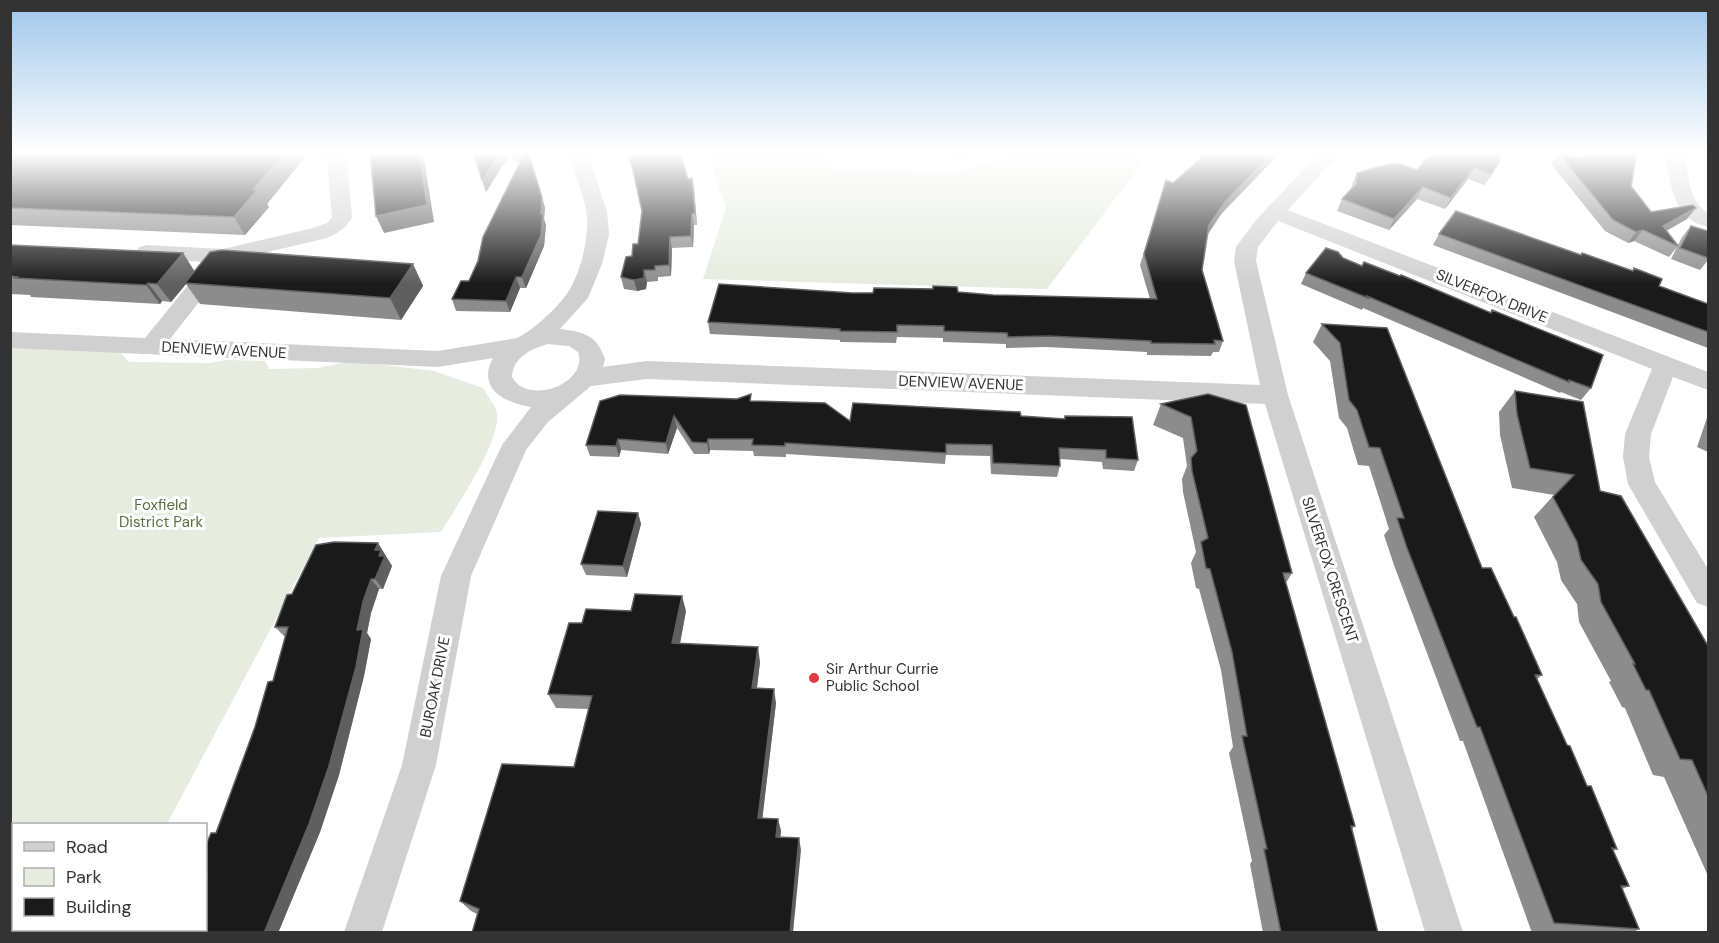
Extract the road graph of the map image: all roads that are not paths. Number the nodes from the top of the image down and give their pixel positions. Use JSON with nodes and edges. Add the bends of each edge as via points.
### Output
{"nodes":[{"id":1,"x":340,"y":196,"type":"edge"},
{"id":2,"x":592,"y":196,"type":"edge"},
{"id":3,"x":1289,"y":196,"type":"edge"},
{"id":4,"x":1682,"y":196,"type":"edge"},
{"id":5,"x":1274,"y":212,"type":"junction"},
{"id":6,"x":1708,"y":221,"type":"edge"},
{"id":7,"x":129,"y":252,"type":"edge"},
{"id":8,"x":224,"y":256,"type":"junction"},
{"id":9,"x":577,"y":298,"type":"junction"},
{"id":10,"x":20,"y":341,"type":"edge"},
{"id":11,"x":529,"y":342,"type":"junction"},
{"id":12,"x":151,"y":346,"type":"junction"},
{"id":13,"x":438,"y":359,"type":"junction"},
{"id":14,"x":587,"y":359,"type":"junction"},
{"id":15,"x":10,"y":361,"type":"edge"},
{"id":16,"x":1666,"y":365,"type":"junction"},
{"id":17,"x":1708,"y":381,"type":"edge"},
{"id":18,"x":507,"y":386,"type":"junction"},
{"id":19,"x":561,"y":395,"type":"junction"},
{"id":20,"x":1275,"y":395,"type":"junction"},
{"id":21,"x":515,"y":445,"type":"junction"},
{"id":22,"x":1708,"y":594,"type":"edge"},
{"id":23,"x":363,"y":933,"type":"edge"},
{"id":24,"x":1444,"y":933,"type":"edge"}],
"edges":[{"from":1,"to":8,"type":"street","via":[[342,218],[334,227]]},
{"from":2,"to":9,"type":"street","via":[[598,235]]},
{"from":3,"to":5,"type":"street","name":"SILVERFOX CRESCENT"},
{"from":4,"to":6,"type":"street","via":[[1696,216]]},
{"from":5,"to":16,"type":"street","name":"SILVERFOX DRIVE"},
{"from":5,"to":20,"type":"street","name":"SILVERFOX CRESCENT","via":[[1247,247],[1245,261]]},
{"from":7,"to":8,"type":"street"},
{"from":8,"to":12,"type":"street"},
{"from":9,"to":11,"type":"street"},
{"from":9,"to":14,"type":"street"},
{"from":10,"to":12,"type":"street","name":"DENVIEW AVENUE"},
{"from":10,"to":15,"type":"street"},
{"from":11,"to":13,"type":"street","name":"DENVIEW AVENUE"},
{"from":11,"to":14,"type":"street","via":[[561,336]]},
{"from":11,"to":18,"type":"street","via":[[505,360],[501,369]]},
{"from":12,"to":13,"type":"street","name":"DENVIEW AVENUE"},
{"from":13,"to":18,"type":"street","name":"DENVIEW AVENUE","via":[[479,369]]},
{"from":14,"to":19,"type":"street","via":[[576,388]]},
{"from":14,"to":20,"type":"street","name":"DENVIEW AVENUE","via":[[647,370]]},
{"from":16,"to":17,"type":"street","name":"SILVERFOX DRIVE"},
{"from":16,"to":22,"type":"street","via":[[1638,434],[1636,457],[1642,484]]},
{"from":18,"to":19,"type":"street","via":[[536,399]]},
{"from":18,"to":21,"type":"street","name":"BUROAK DRIVE"},
{"from":19,"to":21,"type":"street","name":"BUROAK DRIVE"},
{"from":20,"to":24,"type":"street","name":"SILVERFOX CRESCENT"},
{"from":21,"to":23,"type":"street","name":"BUROAK DRIVE","via":[[456,576],[419,765]]}]}
